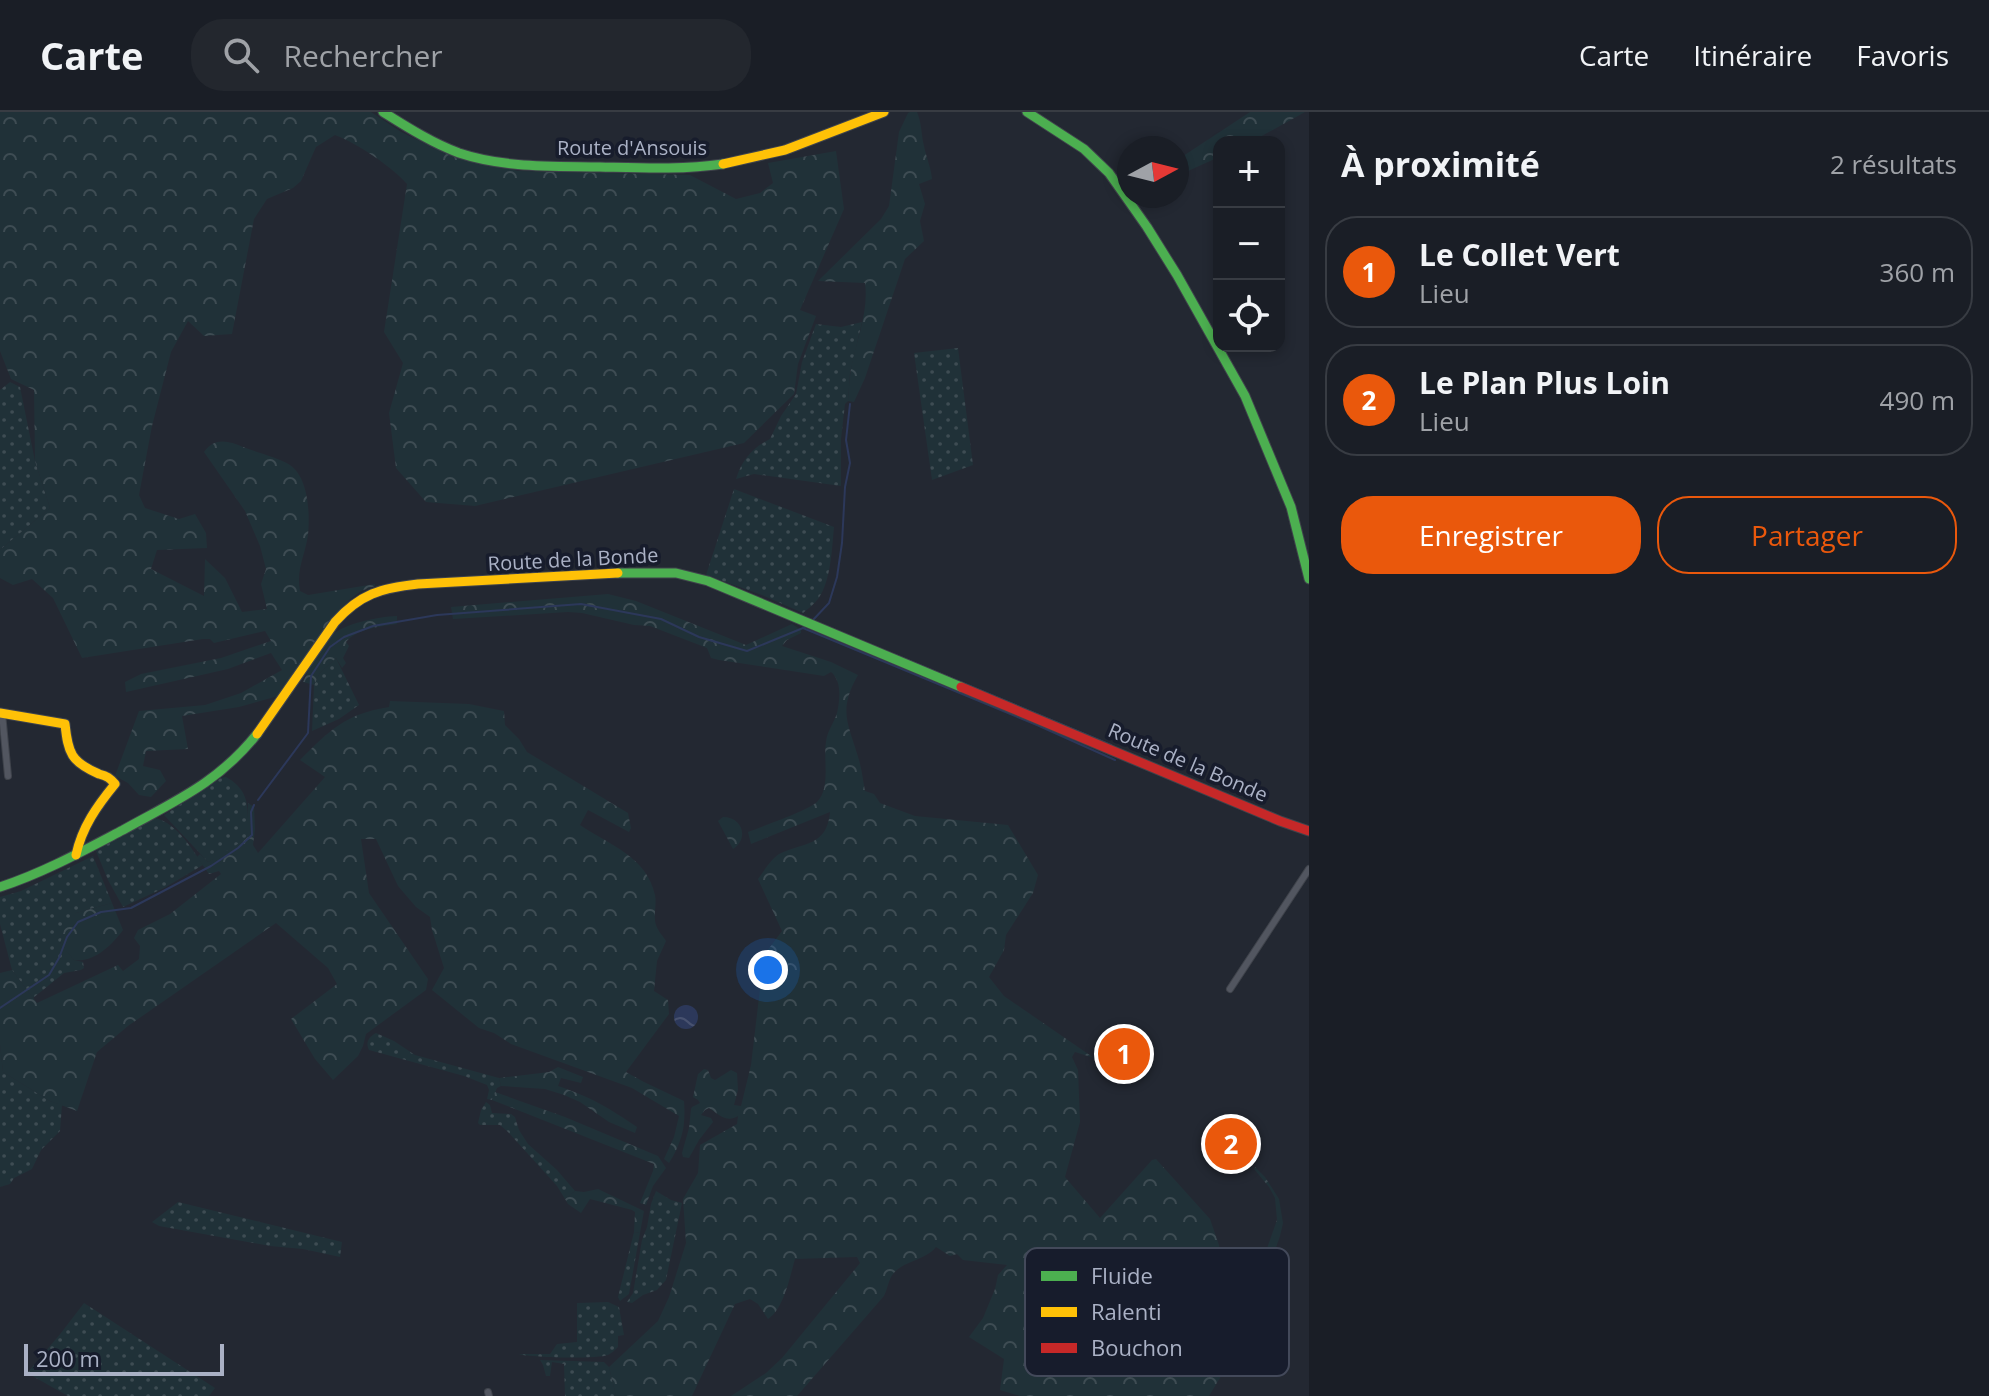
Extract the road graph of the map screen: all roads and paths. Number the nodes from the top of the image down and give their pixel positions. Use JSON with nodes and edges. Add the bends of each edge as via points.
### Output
{"nodes":[{"id":1,"x":383,"y":112,"type":"edge"},
{"id":2,"x":884,"y":112,"type":"edge"},
{"id":3,"x":1027,"y":112,"type":"edge"},
{"id":4,"x":1309,"y":579,"type":"edge"},
{"id":5,"x":1,"y":713,"type":"edge"},
{"id":6,"x":8,"y":776,"type":"dead end"},
{"id":7,"x":1309,"y":831,"type":"edge"},
{"id":8,"x":76,"y":855,"type":"junction"},
{"id":9,"x":1309,"y":869,"type":"edge"},
{"id":10,"x":0,"y":887,"type":"edge"},
{"id":11,"x":1230,"y":989,"type":"dead end"}],
"edges":[{"from":1,"to":2,"type":"main road","name":"Route d'Ansouis","via":[[432,142],[500,163],[663,167],[752,159]]},
{"from":3,"to":4,"type":"main road","via":[[1084,149],[1109,173],[1177,275],[1245,396],[1291,507]]},
{"from":5,"to":6,"type":"street"},
{"from":5,"to":8,"type":"main road","via":[[65,724],[73,760],[115,784],[86,822]]},
{"from":7,"to":8,"type":"main road","name":"Route de la Bonde","via":[[708,581],[676,573],[609,573],[418,584],[364,597],[326,634],[224,770]]},
{"from":8,"to":10,"type":"main road","name":"Route de la Bonde"},
{"from":9,"to":11,"type":"street"}]}
